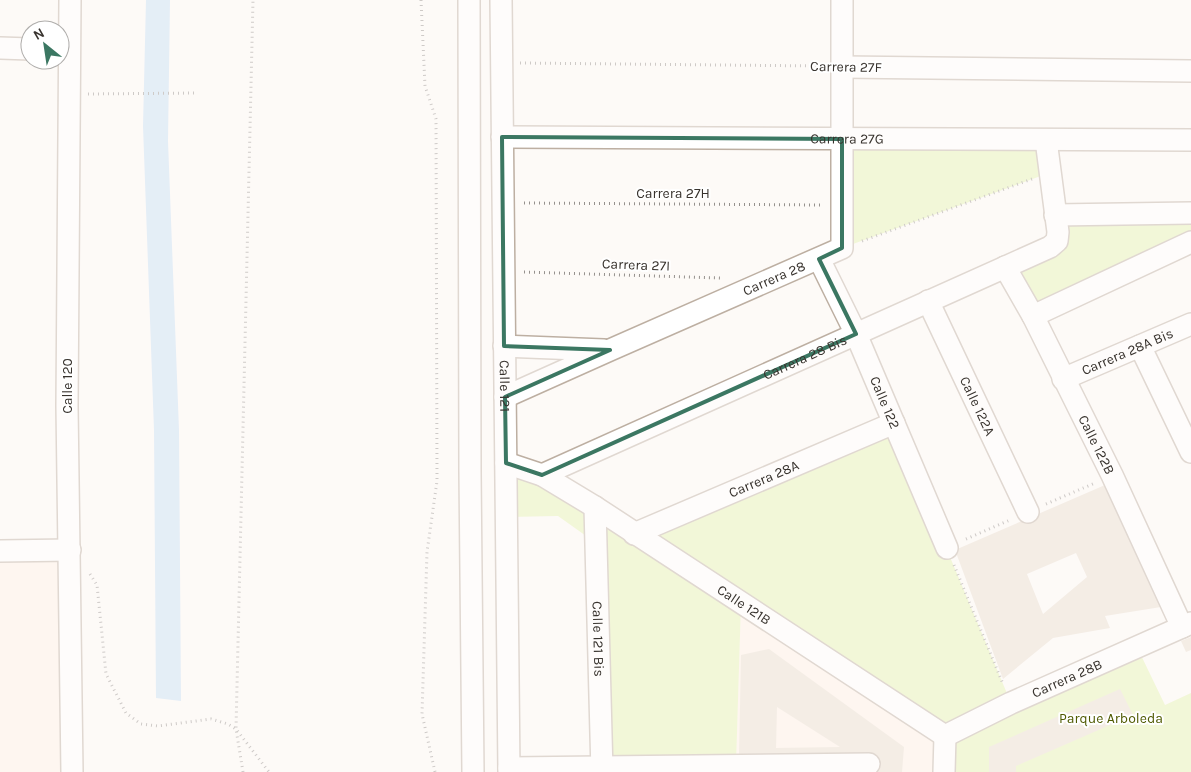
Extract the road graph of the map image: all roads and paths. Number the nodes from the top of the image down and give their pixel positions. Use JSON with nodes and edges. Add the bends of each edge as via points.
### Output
{"nodes":[{"id":1,"x":70,"y":0,"type":"edge"},
{"id":2,"x":252,"y":0,"type":"edge"},
{"id":3,"x":421,"y":0,"type":"edge"},
{"id":4,"x":469,"y":0,"type":"edge"},
{"id":5,"x":501,"y":0,"type":"edge"},
{"id":6,"x":842,"y":0,"type":"edge"},
{"id":7,"x":68,"y":20,"type":"edge"},
{"id":8,"x":0,"y":48,"type":"edge"},
{"id":9,"x":20,"y":49,"type":"edge"},
{"id":10,"x":502,"y":62,"type":"junction"},
{"id":11,"x":842,"y":66,"type":"junction"},
{"id":12,"x":65,"y":70,"type":"edge"},
{"id":13,"x":1191,"y":71,"type":"edge"},
{"id":14,"x":197,"y":93,"type":"dead end"},
{"id":15,"x":114,"y":94,"type":"dead end"},
{"id":16,"x":502,"y":136,"type":"junction"},
{"id":17,"x":842,"y":139,"type":"junction"},
{"id":18,"x":1046,"y":140,"type":"junction"},
{"id":19,"x":1191,"y":140,"type":"edge"},
{"id":20,"x":1049,"y":173,"type":"junction"},
{"id":21,"x":503,"y":203,"type":"junction"},
{"id":22,"x":842,"y":205,"type":"junction"},
{"id":23,"x":1191,"y":213,"type":"edge"},
{"id":24,"x":1057,"y":223,"type":"junction"},
{"id":25,"x":1191,"y":242,"type":"edge"},
{"id":26,"x":842,"y":248,"type":"junction"},
{"id":27,"x":819,"y":259,"type":"junction"},
{"id":28,"x":1005,"y":266,"type":"junction"},
{"id":29,"x":504,"y":272,"type":"junction"},
{"id":30,"x":729,"y":279,"type":"dead end"},
{"id":31,"x":928,"y":301,"type":"junction"},
{"id":32,"x":1033,"y":316,"type":"junction"},
{"id":33,"x":1191,"y":324,"type":"edge"},
{"id":34,"x":856,"y":334,"type":"junction"},
{"id":35,"x":504,"y":346,"type":"junction"},
{"id":36,"x":1140,"y":346,"type":"junction"},
{"id":37,"x":610,"y":350,"type":"junction"},
{"id":38,"x":1063,"y":379,"type":"junction"},
{"id":39,"x":505,"y":397,"type":"junction"},
{"id":40,"x":894,"y":423,"type":"junction"},
{"id":41,"x":1191,"y":452,"type":"edge"},
{"id":42,"x":506,"y":463,"type":"junction"},
{"id":43,"x":542,"y":475,"type":"junction"},
{"id":44,"x":595,"y":507,"type":"junction"},
{"id":45,"x":1028,"y":512,"type":"dead end"},
{"id":46,"x":634,"y":534,"type":"junction"},
{"id":47,"x":947,"y":548,"type":"joint"},
{"id":48,"x":70,"y":550,"type":"junction"},
{"id":49,"x":0,"y":551,"type":"edge"},
{"id":50,"x":1187,"y":625,"type":"edge"},
{"id":51,"x":1011,"y":703,"type":"junction"},
{"id":52,"x":236,"y":729,"type":"junction"},
{"id":53,"x":945,"y":736,"type":"junction"},
{"id":54,"x":868,"y":764,"type":"dead end"},
{"id":55,"x":509,"y":770,"type":"edge"},
{"id":56,"x":602,"y":770,"type":"edge"},
{"id":57,"x":72,"y":772,"type":"edge"},
{"id":58,"x":243,"y":772,"type":"edge"},
{"id":59,"x":269,"y":772,"type":"edge"},
{"id":60,"x":435,"y":772,"type":"edge"},
{"id":61,"x":473,"y":772,"type":"edge"},
{"id":62,"x":944,"y":772,"type":"edge"}],
"edges":[{"from":1,"to":7,"type":"street","name":"Calle 120"},
{"from":2,"to":52,"type":"path"},
{"from":3,"to":60,"type":"path","via":[[425,86],[436,119],[437,481],[427,552],[422,714]]},
{"from":4,"to":61,"type":"street"},
{"from":5,"to":10,"type":"street","name":"Calle 121"},
{"from":6,"to":11,"type":"street"},
{"from":8,"to":9,"type":"street"},
{"from":10,"to":11,"type":"path","name":"Carrera 27F"},
{"from":10,"to":16,"type":"street","name":"Calle 121"},
{"from":11,"to":13,"type":"street","name":"Carrera 27F"},
{"from":11,"to":17,"type":"street"},
{"from":12,"to":48,"type":"street","name":"Calle 120"},
{"from":14,"to":15,"type":"path"},
{"from":16,"to":17,"type":"street","name":"Carrera 27G"},
{"from":16,"to":21,"type":"street","name":"Calle 121"},
{"from":17,"to":18,"type":"street","name":"Carrera 27G"},
{"from":17,"to":22,"type":"street"},
{"from":18,"to":19,"type":"street","name":"Carrera 27G"},
{"from":18,"to":20,"type":"street"},
{"from":20,"to":24,"type":"street"},
{"from":20,"to":26,"type":"path"},
{"from":21,"to":22,"type":"path","name":"Carrera 27H"},
{"from":21,"to":29,"type":"street","name":"Calle 121"},
{"from":22,"to":26,"type":"street"},
{"from":23,"to":24,"type":"street"},
{"from":24,"to":28,"type":"street","name":"Carrera 28 Bis","via":[[1057,241],[1050,247]]},
{"from":25,"to":32,"type":"street"},
{"from":26,"to":27,"type":"street","name":"Carrera 28"},
{"from":27,"to":34,"type":"street","name":"Calle 122"},
{"from":27,"to":37,"type":"street","name":"Carrera 28"},
{"from":28,"to":31,"type":"street","name":"Carrera 28 Bis"},
{"from":28,"to":32,"type":"street","name":"Calle 122B"},
{"from":29,"to":30,"type":"path","name":"Carrera 27I"},
{"from":29,"to":35,"type":"street","name":"Calle 121"},
{"from":31,"to":34,"type":"street","name":"Carrera 28 Bis"},
{"from":31,"to":45,"type":"street","name":"Calle 122A"},
{"from":32,"to":38,"type":"street","name":"Calle 122B"},
{"from":33,"to":36,"type":"street","name":"Carrera 28A Bis"},
{"from":34,"to":40,"type":"street","name":"Calle 122"},
{"from":34,"to":43,"type":"street","name":"Carrera 28 Bis"},
{"from":35,"to":37,"type":"street"},
{"from":35,"to":39,"type":"street","name":"Calle 121"},
{"from":36,"to":38,"type":"street","name":"Carrera 28A Bis"},
{"from":36,"to":41,"type":"street"},
{"from":37,"to":39,"type":"street","name":"Carrera 28"},
{"from":38,"to":50,"type":"street","name":"Calle 122B"},
{"from":39,"to":42,"type":"street","name":"Calle 121"},
{"from":40,"to":46,"type":"street","name":"Carrera 28A"},
{"from":40,"to":47,"type":"street","name":"Calle 122"},
{"from":42,"to":43,"type":"street","name":"Calle 121B"},
{"from":42,"to":55,"type":"street","name":"Calle 121"},
{"from":43,"to":44,"type":"street","name":"Calle 121B"},
{"from":44,"to":46,"type":"street","name":"Calle 121B"},
{"from":44,"to":56,"type":"street","name":"Calle 121 Bis"},
{"from":46,"to":53,"type":"street","name":"Calle 121B"},
{"from":47,"to":51,"type":"path"},
{"from":48,"to":49,"type":"street"},
{"from":48,"to":52,"type":"path","via":[[81,560],[97,585],[106,674],[126,713],[141,724],[158,726],[211,719]]},
{"from":48,"to":57,"type":"street","name":"Calle 120"},
{"from":50,"to":51,"type":"street","name":"Carrera 28B"},
{"from":51,"to":53,"type":"street","name":"Carrera 28B"},
{"from":52,"to":58,"type":"path"},
{"from":52,"to":59,"type":"path"},
{"from":53,"to":62,"type":"street"},
{"from":54,"to":56,"type":"street"},
{"from":55,"to":56,"type":"street"}]}
